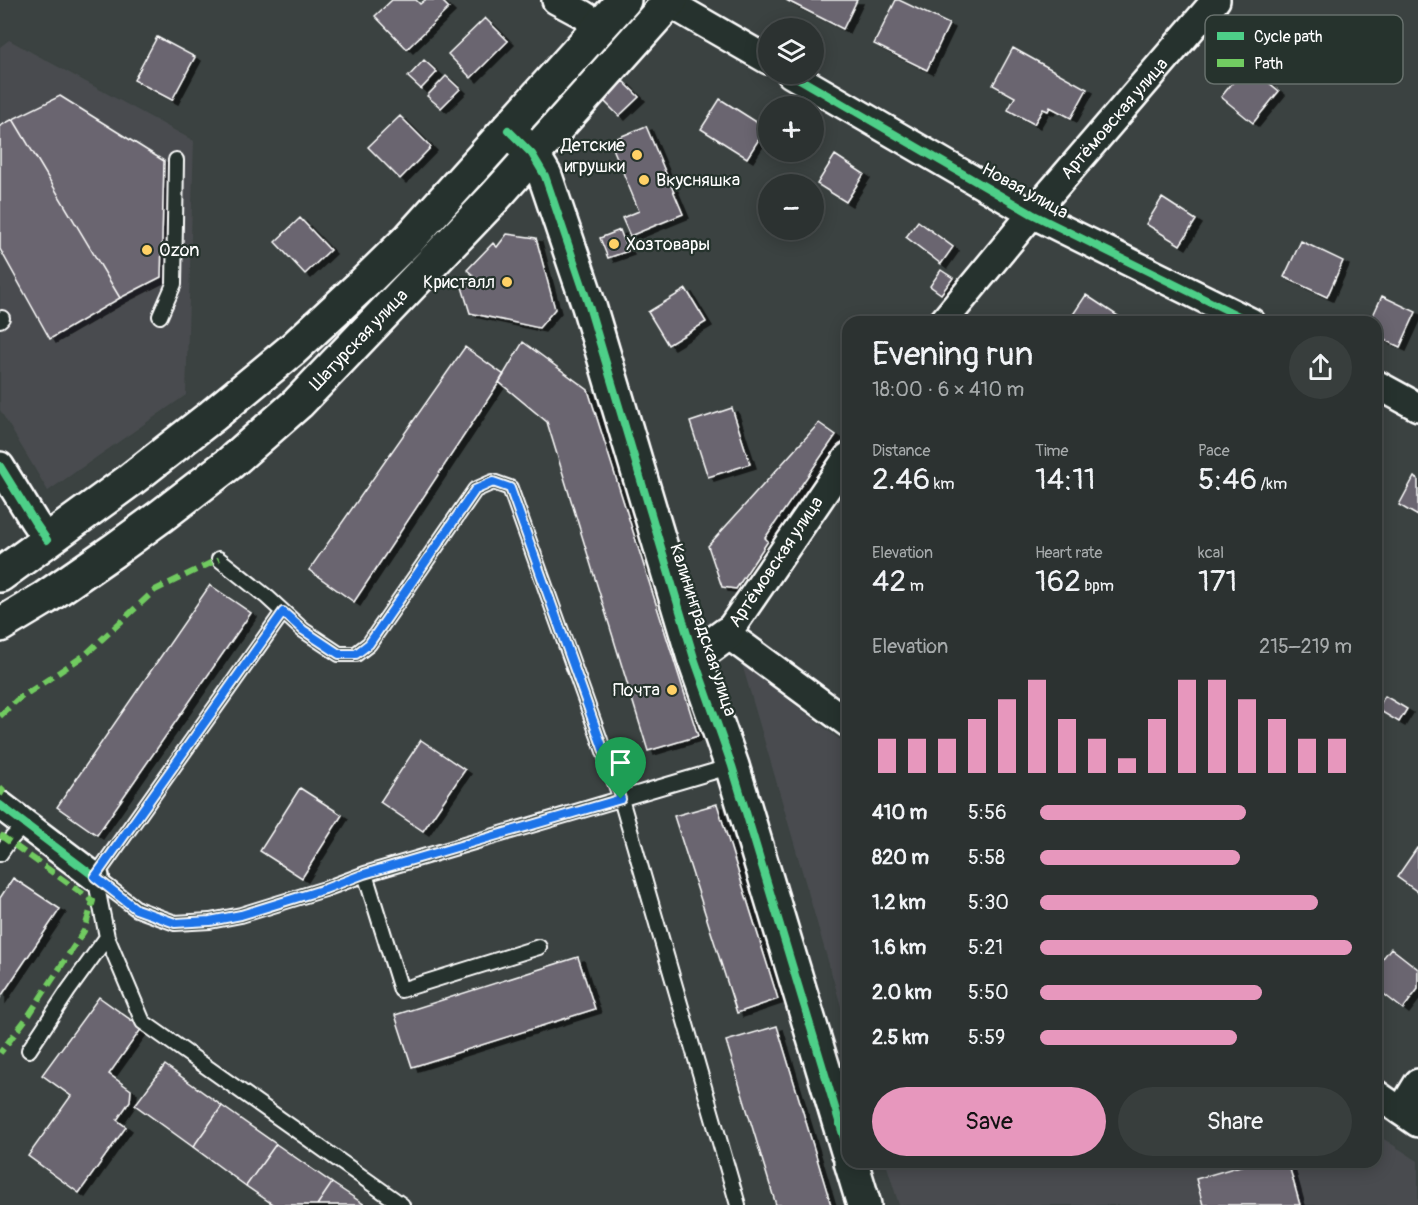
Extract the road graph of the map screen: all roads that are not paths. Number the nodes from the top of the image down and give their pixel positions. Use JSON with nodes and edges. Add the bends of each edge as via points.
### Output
{"nodes":[{"id":1,"x":556,"y":0,"type":"edge"},
{"id":2,"x":624,"y":0,"type":"edge"},
{"id":3,"x":671,"y":0,"type":"edge"},
{"id":4,"x":1216,"y":0,"type":"edge"},
{"id":5,"x":601,"y":26,"type":"junction"},
{"id":6,"x":758,"y":54,"type":"edge"},
{"id":7,"x":808,"y":84,"type":"edge"},
{"id":8,"x":508,"y":130,"type":"junction"},
{"id":9,"x":532,"y":154,"type":"junction"},
{"id":10,"x":176,"y":160,"type":"dead end"},
{"id":11,"x":1032,"y":214,"type":"junction"},
{"id":12,"x":160,"y":316,"type":"dead end"},
{"id":13,"x":948,"y":316,"type":"edge"},
{"id":14,"x":1239,"y":316,"type":"edge"},
{"id":15,"x":1382,"y":387,"type":"edge"},
{"id":16,"x":1418,"y":407,"type":"edge"},
{"id":17,"x":0,"y":466,"type":"edge"},
{"id":18,"x":842,"y":466,"type":"edge"},
{"id":19,"x":47,"y":540,"type":"junction"},
{"id":20,"x":113,"y":551,"type":"junction"},
{"id":21,"x":219,"y":560,"type":"dead end"},
{"id":22,"x":0,"y":575,"type":"edge"},
{"id":23,"x":45,"y":598,"type":"junction"},
{"id":24,"x":283,"y":612,"type":"junction"},
{"id":25,"x":0,"y":626,"type":"edge"},
{"id":26,"x":727,"y":634,"type":"junction"},
{"id":27,"x":694,"y":658,"type":"junction"},
{"id":28,"x":842,"y":719,"type":"edge"},
{"id":29,"x":732,"y":766,"type":"junction"},
{"id":30,"x":621,"y":799,"type":"junction"},
{"id":31,"x":0,"y":805,"type":"edge"},
{"id":32,"x":25,"y":824,"type":"junction"},
{"id":33,"x":0,"y":854,"type":"edge"},
{"id":34,"x":364,"y":874,"type":"junction"},
{"id":35,"x":95,"y":877,"type":"junction"},
{"id":36,"x":107,"y":937,"type":"junction"},
{"id":37,"x":539,"y":947,"type":"dead end"},
{"id":38,"x":29,"y":1050,"type":"dead end"},
{"id":39,"x":1418,"y":1083,"type":"edge"},
{"id":40,"x":1382,"y":1098,"type":"edge"},
{"id":41,"x":1409,"y":1117,"type":"edge"},
{"id":42,"x":842,"y":1131,"type":"edge"},
{"id":43,"x":853,"y":1168,"type":"edge"},
{"id":44,"x":402,"y":1205,"type":"edge"},
{"id":45,"x":738,"y":1205,"type":"edge"},
{"id":46,"x":864,"y":1205,"type":"edge"}],
"edges":[{"from":1,"to":5,"type":"street"},
{"from":2,"to":5,"type":"main road","name":"Шатурская улица"},
{"from":3,"to":6,"type":"street"},
{"from":3,"to":9,"type":"main road","name":"Шатурская улица"},
{"from":4,"to":11,"type":"street","name":"Артёмовская улица"},
{"from":5,"to":8,"type":"main road","name":"Шатурская улица"},
{"from":7,"to":11,"type":"street","name":"Новая улица"},
{"from":8,"to":9,"type":"main road","name":"Калининградская улица"},
{"from":8,"to":19,"type":"main road","name":"Шатурская улица","via":[[410,238],[293,349],[129,481]]},
{"from":9,"to":20,"type":"main road","name":"Шатурская улица","via":[[298,403],[230,463]]},
{"from":9,"to":27,"type":"main road","name":"Калининградская улица","via":[[545,176],[589,306]]},
{"from":10,"to":12,"type":"lane","via":[[174,284]]},
{"from":11,"to":13,"type":"street","name":"Артёмовская улица"},
{"from":11,"to":14,"type":"street","name":"Новая улица"},
{"from":15,"to":16,"type":"street"},
{"from":17,"to":19,"type":"street"},
{"from":18,"to":26,"type":"street","name":"Артёмовская улица"},
{"from":19,"to":20,"type":"main road","via":[[86,553]]},
{"from":19,"to":22,"type":"main road","name":"Шатурская улица"},
{"from":19,"to":23,"type":"main road","via":[[54,556],[54,573]]},
{"from":20,"to":23,"type":"main road","name":"Шатурская улица"},
{"from":21,"to":24,"type":"lane"},
{"from":23,"to":25,"type":"main road","name":"Шатурская улица"},
{"from":24,"to":30,"type":"lane","via":[[339,654],[356,654],[369,644],[475,490],[493,482],[510,488]]},
{"from":24,"to":35,"type":"lane"},
{"from":26,"to":27,"type":"main road","name":"Артёмовская улица"},
{"from":26,"to":28,"type":"street"},
{"from":27,"to":29,"type":"main road","name":"Калининградская улица"},
{"from":29,"to":30,"type":"lane"},
{"from":29,"to":42,"type":"main road","name":"Калининградская улица"},
{"from":30,"to":34,"type":"lane"},
{"from":30,"to":45,"type":"lane"},
{"from":31,"to":32,"type":"street"},
{"from":32,"to":33,"type":"lane"},
{"from":32,"to":35,"type":"street"},
{"from":34,"to":35,"type":"lane","via":[[241,915],[175,923],[136,909]]},
{"from":34,"to":37,"type":"lane","via":[[401,990]]},
{"from":35,"to":36,"type":"lane"},
{"from":36,"to":38,"type":"lane"},
{"from":36,"to":44,"type":"lane","via":[[143,1022]]},
{"from":39,"to":41,"type":"street"},
{"from":40,"to":41,"type":"street"},
{"from":43,"to":46,"type":"main road"}]}
